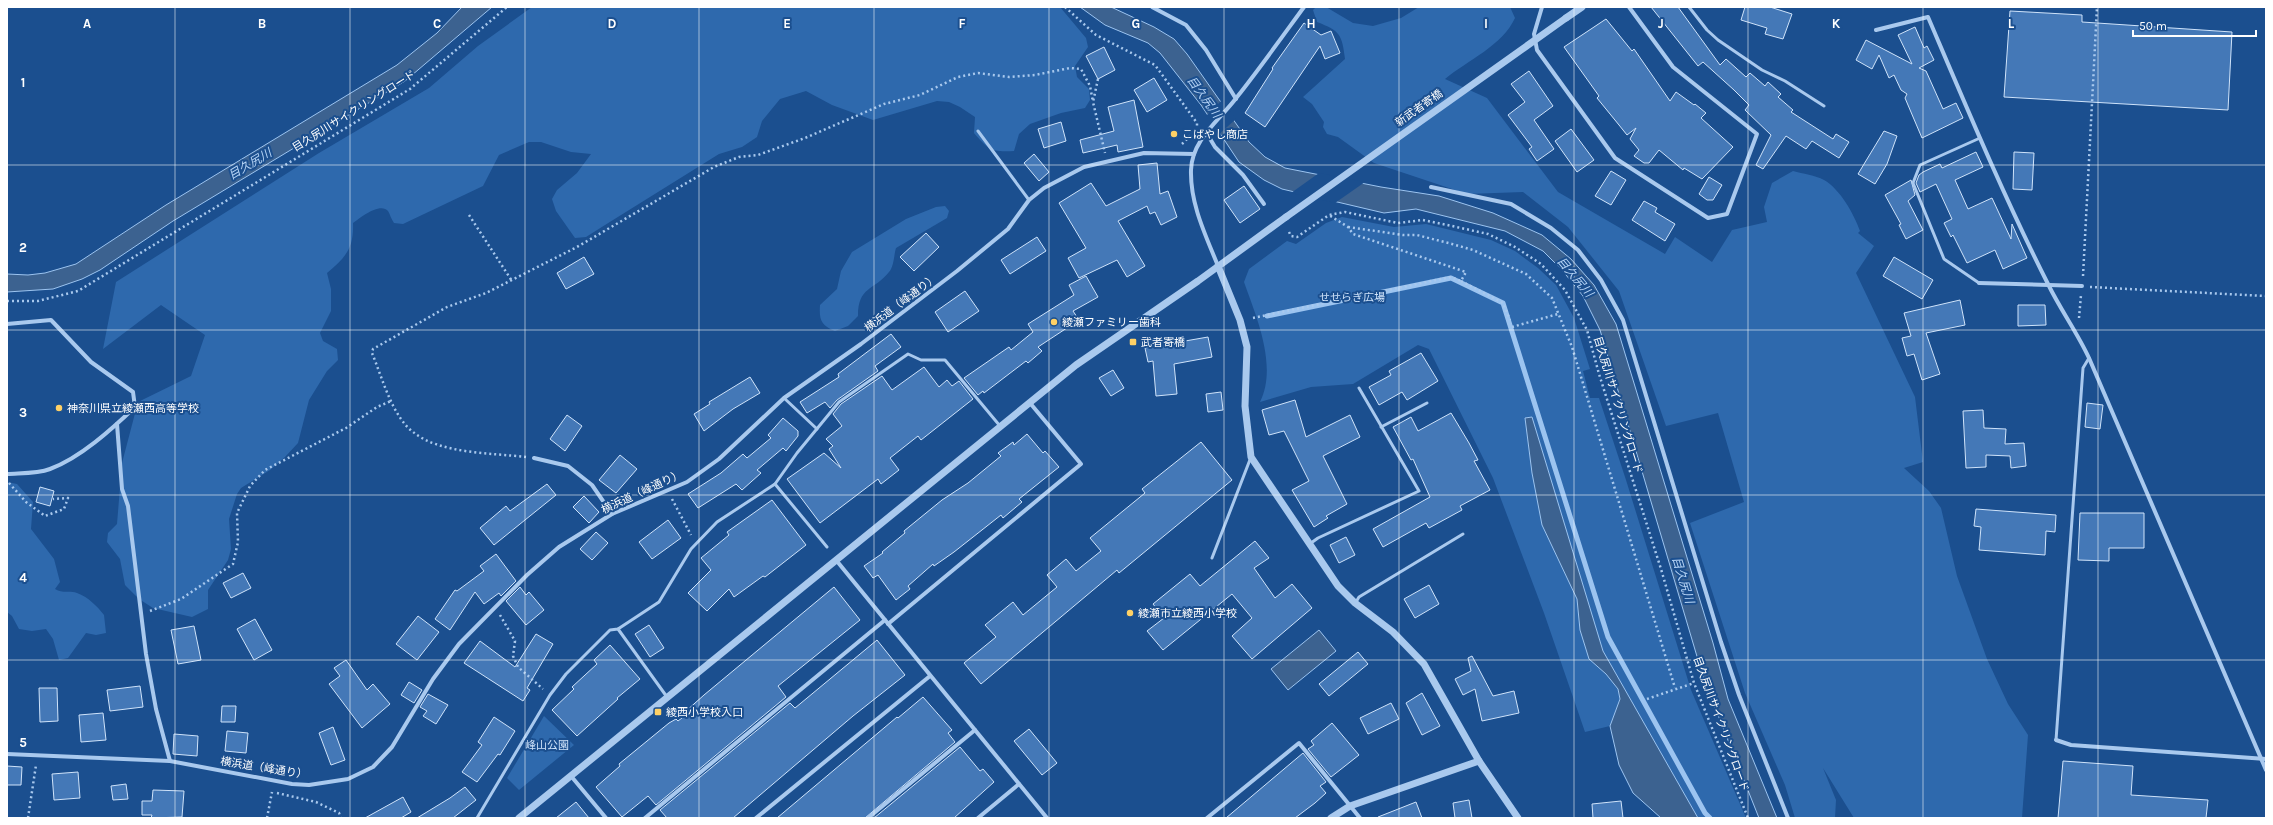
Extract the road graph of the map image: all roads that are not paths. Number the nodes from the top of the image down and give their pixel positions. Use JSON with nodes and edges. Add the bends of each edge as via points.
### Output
{"nodes":[{"id":1,"x":1152,"y":7,"type":"edge"},
{"id":2,"x":1304,"y":7,"type":"edge"},
{"id":3,"x":1542,"y":7,"type":"edge"},
{"id":4,"x":1582,"y":7,"type":"edge"},
{"id":5,"x":1629,"y":7,"type":"edge"},
{"id":6,"x":1689,"y":7,"type":"edge"},
{"id":7,"x":1876,"y":30,"type":"dead end"},
{"id":8,"x":1236,"y":99,"type":"junction"},
{"id":9,"x":1824,"y":106,"type":"dead end"},
{"id":10,"x":1208,"y":130,"type":"junction"},
{"id":11,"x":978,"y":131,"type":"dead end"},
{"id":12,"x":1980,"y":138,"type":"junction"},
{"id":13,"x":1194,"y":154,"type":"junction"},
{"id":14,"x":1431,"y":187,"type":"dead end"},
{"id":15,"x":1030,"y":200,"type":"junction"},
{"id":16,"x":1264,"y":204,"type":"dead end"},
{"id":17,"x":1218,"y":266,"type":"junction"},
{"id":18,"x":1979,"y":282,"type":"joint"},
{"id":19,"x":2048,"y":284,"type":"junction"},
{"id":20,"x":2082,"y":286,"type":"road end"},
{"id":21,"x":7,"y":324,"type":"edge"},
{"id":22,"x":2088,"y":358,"type":"junction"},
{"id":23,"x":1359,"y":388,"type":"dead end"},
{"id":24,"x":784,"y":398,"type":"junction"},
{"id":25,"x":1030,"y":403,"type":"junction"},
{"id":26,"x":1427,"y":403,"type":"dead end"},
{"id":27,"x":117,"y":424,"type":"junction"},
{"id":28,"x":1000,"y":426,"type":"junction"},
{"id":29,"x":1381,"y":427,"type":"junction"},
{"id":30,"x":817,"y":429,"type":"junction"},
{"id":31,"x":1251,"y":457,"type":"junction"},
{"id":32,"x":534,"y":458,"type":"road end"},
{"id":33,"x":7,"y":474,"type":"edge"},
{"id":34,"x":775,"y":484,"type":"junction"},
{"id":35,"x":612,"y":514,"type":"junction"},
{"id":36,"x":1463,"y":534,"type":"dead end"},
{"id":37,"x":1309,"y":544,"type":"junction"},
{"id":38,"x":827,"y":546,"type":"dead end"},
{"id":39,"x":1212,"y":558,"type":"dead end"},
{"id":40,"x":835,"y":560,"type":"junction"},
{"id":41,"x":1355,"y":604,"type":"junction"},
{"id":42,"x":885,"y":620,"type":"junction"},
{"id":43,"x":888,"y":624,"type":"junction"},
{"id":44,"x":618,"y":629,"type":"junction"},
{"id":45,"x":930,"y":676,"type":"junction"},
{"id":46,"x":667,"y":697,"type":"junction"},
{"id":47,"x":975,"y":730,"type":"junction"},
{"id":48,"x":2056,"y":740,"type":"joint"},
{"id":49,"x":7,"y":754,"type":"edge"},
{"id":50,"x":2261,"y":758,"type":"junction"},
{"id":51,"x":2266,"y":759,"type":"edge"},
{"id":52,"x":170,"y":760,"type":"junction"},
{"id":53,"x":1479,"y":761,"type":"junction"},
{"id":54,"x":2266,"y":770,"type":"edge"},
{"id":55,"x":570,"y":776,"type":"junction"},
{"id":56,"x":1019,"y":784,"type":"junction"},
{"id":57,"x":1350,"y":806,"type":"junction"},
{"id":58,"x":477,"y":818,"type":"edge"},
{"id":59,"x":519,"y":818,"type":"edge"},
{"id":60,"x":606,"y":818,"type":"edge"},
{"id":61,"x":645,"y":818,"type":"edge"},
{"id":62,"x":756,"y":818,"type":"edge"},
{"id":63,"x":868,"y":818,"type":"edge"},
{"id":64,"x":978,"y":818,"type":"edge"},
{"id":65,"x":1047,"y":818,"type":"edge"},
{"id":66,"x":1207,"y":818,"type":"edge"},
{"id":67,"x":1331,"y":818,"type":"edge"},
{"id":68,"x":1360,"y":818,"type":"edge"},
{"id":69,"x":1518,"y":818,"type":"edge"},
{"id":70,"x":1788,"y":818,"type":"edge"}],
"edges":[{"from":1,"to":8,"type":"street","via":[[1186,25],[1206,50]]},
{"from":2,"to":8,"type":"street"},
{"from":3,"to":5,"type":"street","via":[[1534,34],[1538,50],[1615,158],[1708,218],[1726,214],[1757,134],[1673,67]]},
{"from":4,"to":17,"type":"street","name":"新武者寄橋","bridge":true},
{"from":6,"to":9,"type":"lane","via":[[1707,30],[1730,48]]},
{"from":7,"to":12,"type":"street","via":[[1928,17]]},
{"from":8,"to":10,"type":"street"},
{"from":10,"to":13,"type":"street"},
{"from":10,"to":16,"type":"street","via":[[1215,147],[1243,175]]},
{"from":11,"to":15,"type":"lane"},
{"from":12,"to":18,"type":"lane","via":[[1920,165],[1913,183],[1944,259]]},
{"from":12,"to":19,"type":"street"},
{"from":13,"to":15,"type":"street","name":"横浜道（峰通り）","via":[[1144,153],[1084,167],[1044,188]]},
{"from":13,"to":17,"type":"street","via":[[1191,170],[1194,197]]},
{"from":14,"to":70,"type":"street","via":[[1511,204],[1551,228],[1578,250],[1601,280],[1623,320],[1721,642],[1739,695]]},
{"from":15,"to":24,"type":"street","name":"横浜道（峰通り）","via":[[1008,229],[957,271],[861,344]]},
{"from":17,"to":25,"type":"street","name":"新武者寄橋","via":[[1076,365]]},
{"from":17,"to":31,"type":"street","via":[[1240,320],[1247,347],[1245,406]]},
{"from":18,"to":19,"type":"street"},
{"from":19,"to":20,"type":"street"},
{"from":19,"to":22,"type":"street","via":[[2078,334]]},
{"from":21,"to":27,"type":"street","via":[[50,320],[91,362],[133,392],[135,407]]},
{"from":22,"to":48,"type":"lane","via":[[2082,368]]},
{"from":22,"to":50,"type":"street"},
{"from":23,"to":29,"type":"lane"},
{"from":24,"to":30,"type":"lane"},
{"from":24,"to":35,"type":"street","name":"横浜道（峰通り）","via":[[719,459],[687,482]]},
{"from":25,"to":28,"type":"street","name":"新武者寄橋"},
{"from":25,"to":43,"type":"street","via":[[1081,464]]},
{"from":26,"to":29,"type":"lane"},
{"from":27,"to":33,"type":"street","via":[[69,460],[49,470]]},
{"from":27,"to":52,"type":"street","via":[[122,489],[128,506],[140,614],[156,709]]},
{"from":28,"to":30,"type":"lane","via":[[945,360],[921,360],[908,354],[839,402]]},
{"from":28,"to":40,"type":"street","name":"新武者寄橋"},
{"from":29,"to":37,"type":"lane","via":[[1419,491]]},
{"from":30,"to":34,"type":"lane"},
{"from":31,"to":37,"type":"street"},
{"from":31,"to":39,"type":"lane"},
{"from":32,"to":35,"type":"street","via":[[568,466],[592,485]]},
{"from":34,"to":38,"type":"lane"},
{"from":34,"to":44,"type":"lane","via":[[717,522],[696,543],[658,602]]},
{"from":35,"to":52,"type":"street","name":"横浜道（峰通り）","via":[[559,547],[526,575],[459,644],[392,747],[373,767],[348,779],[309,785],[292,784]]},
{"from":36,"to":41,"type":"lane","via":[[1359,597]]},
{"from":37,"to":41,"type":"street","via":[[1338,586]]},
{"from":40,"to":42,"type":"street"},
{"from":40,"to":46,"type":"street","name":"新武者寄橋"},
{"from":41,"to":53,"type":"street","via":[[1393,632],[1424,664]]},
{"from":42,"to":43,"type":"street"},
{"from":42,"to":61,"type":"street"},
{"from":43,"to":45,"type":"street"},
{"from":44,"to":46,"type":"lane"},
{"from":44,"to":58,"type":"lane","via":[[610,630],[566,674],[550,695]]},
{"from":45,"to":47,"type":"street"},
{"from":45,"to":62,"type":"street"},
{"from":46,"to":55,"type":"street","name":"新武者寄橋"},
{"from":47,"to":56,"type":"street"},
{"from":47,"to":63,"type":"street"},
{"from":48,"to":50,"type":"street","via":[[2071,745]]},
{"from":49,"to":52,"type":"street","name":"横浜道（峰通り）"},
{"from":50,"to":51,"type":"street"},
{"from":50,"to":54,"type":"street"},
{"from":53,"to":57,"type":"street"},
{"from":53,"to":69,"type":"street"},
{"from":55,"to":59,"type":"street","name":"新武者寄橋"},
{"from":55,"to":60,"type":"street"},
{"from":56,"to":64,"type":"street"},
{"from":56,"to":65,"type":"street"},
{"from":57,"to":66,"type":"street","via":[[1299,743]]},
{"from":57,"to":67,"type":"street"},
{"from":57,"to":68,"type":"street"}]}
